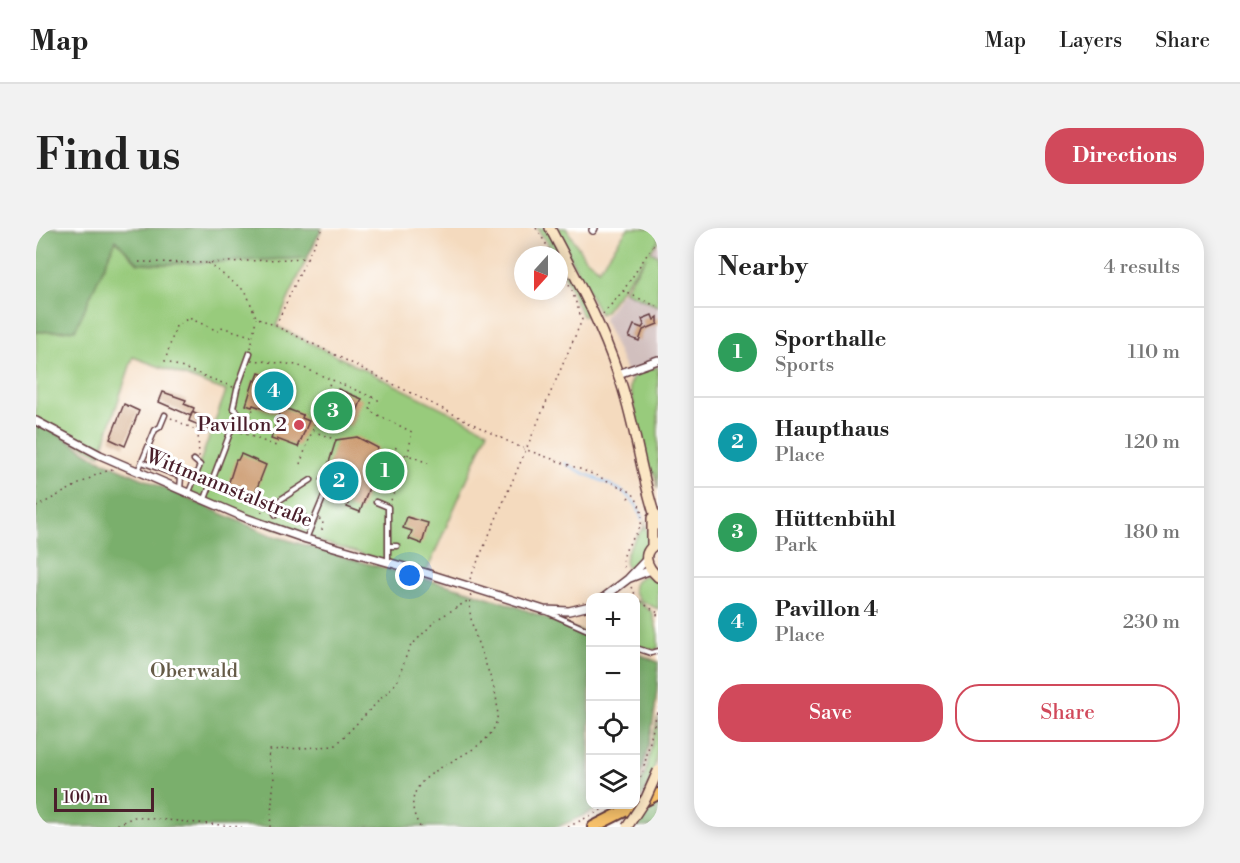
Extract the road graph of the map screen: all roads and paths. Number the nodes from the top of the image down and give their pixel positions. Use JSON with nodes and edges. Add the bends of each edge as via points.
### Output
{"nodes":[{"id":1,"x":322,"y":228,"type":"edge"},
{"id":2,"x":536,"y":228,"type":"edge"},
{"id":3,"x":550,"y":228,"type":"edge"},
{"id":4,"x":658,"y":238,"type":"edge"},
{"id":5,"x":547,"y":246,"type":"edge"},
{"id":6,"x":307,"y":258,"type":"junction"},
{"id":7,"x":139,"y":262,"type":"dead end"},
{"id":8,"x":208,"y":263,"type":"junction"},
{"id":9,"x":568,"y":283,"type":"edge"},
{"id":10,"x":623,"y":291,"type":"junction"},
{"id":11,"x":658,"y":307,"type":"edge"},
{"id":12,"x":256,"y":317,"type":"junction"},
{"id":13,"x":597,"y":319,"type":"junction"},
{"id":14,"x":582,"y":320,"type":"junction"},
{"id":15,"x":276,"y":325,"type":"junction"},
{"id":16,"x":254,"y":337,"type":"junction"},
{"id":17,"x":250,"y":353,"type":"joint"},
{"id":18,"x":248,"y":359,"type":"junction"},
{"id":19,"x":658,"y":360,"type":"edge"},
{"id":20,"x":618,"y":374,"type":"junction"},
{"id":21,"x":331,"y":380,"type":"junction"},
{"id":22,"x":237,"y":389,"type":"junction"},
{"id":23,"x":372,"y":397,"type":"junction"},
{"id":24,"x":380,"y":401,"type":"dead end"},
{"id":25,"x":254,"y":406,"type":"dead end"},
{"id":26,"x":238,"y":412,"type":"junction"},
{"id":27,"x":165,"y":415,"type":"joint"},
{"id":28,"x":36,"y":421,"type":"edge"},
{"id":29,"x":232,"y":429,"type":"junction"},
{"id":30,"x":313,"y":430,"type":"junction"},
{"id":31,"x":279,"y":440,"type":"dead end"},
{"id":32,"x":336,"y":440,"type":"dead end"},
{"id":33,"x":396,"y":447,"type":"dead end"},
{"id":34,"x":527,"y":449,"type":"junction"},
{"id":35,"x":419,"y":454,"type":"dead end"},
{"id":36,"x":408,"y":455,"type":"junction"},
{"id":37,"x":416,"y":458,"type":"junction"},
{"id":38,"x":194,"y":460,"type":"dead end"},
{"id":39,"x":142,"y":462,"type":"junction"},
{"id":40,"x":428,"y":463,"type":"dead end"},
{"id":41,"x":300,"y":464,"type":"dead end"},
{"id":42,"x":124,"y":465,"type":"junction"},
{"id":43,"x":200,"y":465,"type":"junction"},
{"id":44,"x":138,"y":471,"type":"junction"},
{"id":45,"x":596,"y":475,"type":"junction"},
{"id":46,"x":311,"y":480,"type":"dead end"},
{"id":47,"x":593,"y":480,"type":"dead end"},
{"id":48,"x":209,"y":486,"type":"junction"},
{"id":49,"x":180,"y":489,"type":"junction"},
{"id":50,"x":326,"y":491,"type":"dead end"},
{"id":51,"x":189,"y":492,"type":"junction"},
{"id":52,"x":632,"y":493,"type":"junction"},
{"id":53,"x":628,"y":498,"type":"dead end"},
{"id":54,"x":205,"y":499,"type":"junction"},
{"id":55,"x":269,"y":502,"type":"junction"},
{"id":56,"x":376,"y":502,"type":"dead end"},
{"id":57,"x":275,"y":503,"type":"junction"},
{"id":58,"x":36,"y":507,"type":"edge"},
{"id":59,"x":388,"y":507,"type":"junction"},
{"id":60,"x":652,"y":508,"type":"junction"},
{"id":61,"x":261,"y":512,"type":"dead end"},
{"id":62,"x":276,"y":514,"type":"dead end"},
{"id":63,"x":314,"y":518,"type":"junction"},
{"id":64,"x":658,"y":525,"type":"edge"},
{"id":65,"x":322,"y":531,"type":"dead end"},
{"id":66,"x":643,"y":534,"type":"dead end"},
{"id":67,"x":636,"y":536,"type":"junction"},
{"id":68,"x":306,"y":538,"type":"junction"},
{"id":69,"x":655,"y":544,"type":"edge"},
{"id":70,"x":389,"y":546,"type":"junction"},
{"id":71,"x":397,"y":546,"type":"dead end"},
{"id":72,"x":646,"y":560,"type":"junction"},
{"id":73,"x":388,"y":562,"type":"junction"},
{"id":74,"x":655,"y":574,"type":"edge"},
{"id":75,"x":628,"y":579,"type":"junction"},
{"id":76,"x":470,"y":586,"type":"junction"},
{"id":77,"x":609,"y":593,"type":"edge"},
{"id":78,"x":469,"y":600,"type":"junction"},
{"id":79,"x":586,"y":607,"type":"edge"},
{"id":80,"x":544,"y":610,"type":"junction"},
{"id":81,"x":658,"y":613,"type":"edge"},
{"id":82,"x":658,"y":619,"type":"edge"},
{"id":83,"x":586,"y":629,"type":"edge"},
{"id":84,"x":640,"y":649,"type":"edge"},
{"id":85,"x":658,"y":651,"type":"edge"},
{"id":86,"x":658,"y":708,"type":"edge"},
{"id":87,"x":658,"y":771,"type":"edge"},
{"id":88,"x":640,"y":779,"type":"edge"},
{"id":89,"x":658,"y":794,"type":"edge"},
{"id":90,"x":603,"y":809,"type":"edge"},
{"id":91,"x":112,"y":827,"type":"edge"},
{"id":92,"x":242,"y":827,"type":"edge"},
{"id":93,"x":270,"y":827,"type":"edge"},
{"id":94,"x":420,"y":827,"type":"edge"},
{"id":95,"x":568,"y":827,"type":"edge"},
{"id":96,"x":593,"y":827,"type":"edge"},
{"id":97,"x":627,"y":827,"type":"edge"}],
"edges":[{"from":1,"to":6,"type":"path"},
{"from":2,"to":5,"type":"path"},
{"from":3,"to":13,"type":"street"},
{"from":4,"to":10,"type":"path"},
{"from":6,"to":8,"type":"path"},
{"from":6,"to":15,"type":"path"},
{"from":7,"to":8,"type":"path"},
{"from":8,"to":12,"type":"path","via":[[246,292]]},
{"from":9,"to":14,"type":"path"},
{"from":10,"to":11,"type":"path"},
{"from":10,"to":13,"type":"path"},
{"from":12,"to":15,"type":"path"},
{"from":12,"to":16,"type":"path"},
{"from":13,"to":14,"type":"path"},
{"from":13,"to":20,"type":"street"},
{"from":14,"to":34,"type":"path"},
{"from":15,"to":34,"type":"path"},
{"from":16,"to":17,"type":"path"},
{"from":16,"to":22,"type":"path","via":[[221,327],[218,331],[189,318],[176,326],[165,361]]},
{"from":17,"to":18,"type":"lane"},
{"from":18,"to":21,"type":"path","via":[[297,365]]},
{"from":18,"to":22,"type":"lane"},
{"from":19,"to":20,"type":"street"},
{"from":20,"to":60,"type":"street"},
{"from":21,"to":23,"type":"path"},
{"from":21,"to":30,"type":"path"},
{"from":22,"to":26,"type":"lane","via":[[233,408]]},
{"from":23,"to":24,"type":"path"},
{"from":23,"to":36,"type":"path","via":[[370,411],[412,432]]},
{"from":25,"to":26,"type":"path","via":[[250,416]]},
{"from":26,"to":29,"type":"lane"},
{"from":27,"to":39,"type":"lane"},
{"from":27,"to":43,"type":"path","via":[[198,431]]},
{"from":28,"to":42,"type":"street","name":"Wittmannstalstraße"},
{"from":29,"to":31,"type":"path","via":[[276,446]]},
{"from":29,"to":48,"type":"lane"},
{"from":30,"to":32,"type":"path"},
{"from":30,"to":41,"type":"path"},
{"from":33,"to":36,"type":"path","via":[[394,454]]},
{"from":34,"to":45,"type":"path"},
{"from":34,"to":76,"type":"path"},
{"from":35,"to":37,"type":"path"},
{"from":36,"to":37,"type":"path"},
{"from":36,"to":59,"type":"path"},
{"from":37,"to":40,"type":"path"},
{"from":38,"to":43,"type":"lane"},
{"from":39,"to":44,"type":"lane"},
{"from":39,"to":49,"type":"lane","via":[[181,477]]},
{"from":42,"to":44,"type":"street","name":"Wittmannstalstraße"},
{"from":42,"to":58,"type":"path","via":[[96,475]]},
{"from":43,"to":51,"type":"lane"},
{"from":44,"to":49,"type":"street","name":"Wittmannstalstraße"},
{"from":45,"to":47,"type":"path"},
{"from":45,"to":52,"type":"path"},
{"from":46,"to":57,"type":"lane"},
{"from":48,"to":54,"type":"lane"},
{"from":48,"to":55,"type":"path","via":[[260,505]]},
{"from":49,"to":51,"type":"street","name":"Wittmannstalstraße"},
{"from":50,"to":63,"type":"lane"},
{"from":51,"to":54,"type":"street","name":"Wittmannstalstraße"},
{"from":52,"to":53,"type":"path"},
{"from":52,"to":67,"type":"path","via":[[644,520]]},
{"from":54,"to":68,"type":"street","name":"Wittmannstalstraße"},
{"from":55,"to":57,"type":"path"},
{"from":55,"to":61,"type":"path"},
{"from":56,"to":59,"type":"lane"},
{"from":57,"to":62,"type":"lane"},
{"from":57,"to":63,"type":"path"},
{"from":59,"to":70,"type":"lane"},
{"from":60,"to":64,"type":"street"},
{"from":60,"to":69,"type":"street"},
{"from":63,"to":65,"type":"path","via":[[323,521]]},
{"from":63,"to":68,"type":"lane"},
{"from":66,"to":67,"type":"path"},
{"from":67,"to":75,"type":"path","via":[[622,557]]},
{"from":68,"to":73,"type":"street","name":"Wittmannstalstraße"},
{"from":69,"to":72,"type":"street"},
{"from":70,"to":71,"type":"lane"},
{"from":70,"to":73,"type":"lane"},
{"from":72,"to":74,"type":"street"},
{"from":72,"to":75,"type":"street"},
{"from":73,"to":76,"type":"street","name":"Wittmannstalstraße"},
{"from":74,"to":75,"type":"street"},
{"from":75,"to":77,"type":"street"},
{"from":75,"to":81,"type":"path","via":[[639,601]]},
{"from":76,"to":78,"type":"path"},
{"from":76,"to":80,"type":"street","name":"Wittmannstalstraße"},
{"from":78,"to":93,"type":"path","via":[[436,620],[409,648],[396,682],[335,746],[270,750],[268,758],[274,777]]},
{"from":78,"to":94,"type":"path","via":[[471,621],[493,686],[498,715],[485,741],[429,774],[420,784],[414,809]]},
{"from":79,"to":80,"type":"street","name":"Wittmannstalstraße"},
{"from":80,"to":83,"type":"lane"},
{"from":81,"to":82,"type":"path"},
{"from":84,"to":85,"type":"lane"},
{"from":86,"to":88,"type":"path"},
{"from":87,"to":97,"type":"street","bridge":true},
{"from":89,"to":96,"type":"main road"},
{"from":90,"to":95,"type":"path"},
{"from":91,"to":92,"type":"path","via":[[134,818]]}]}
